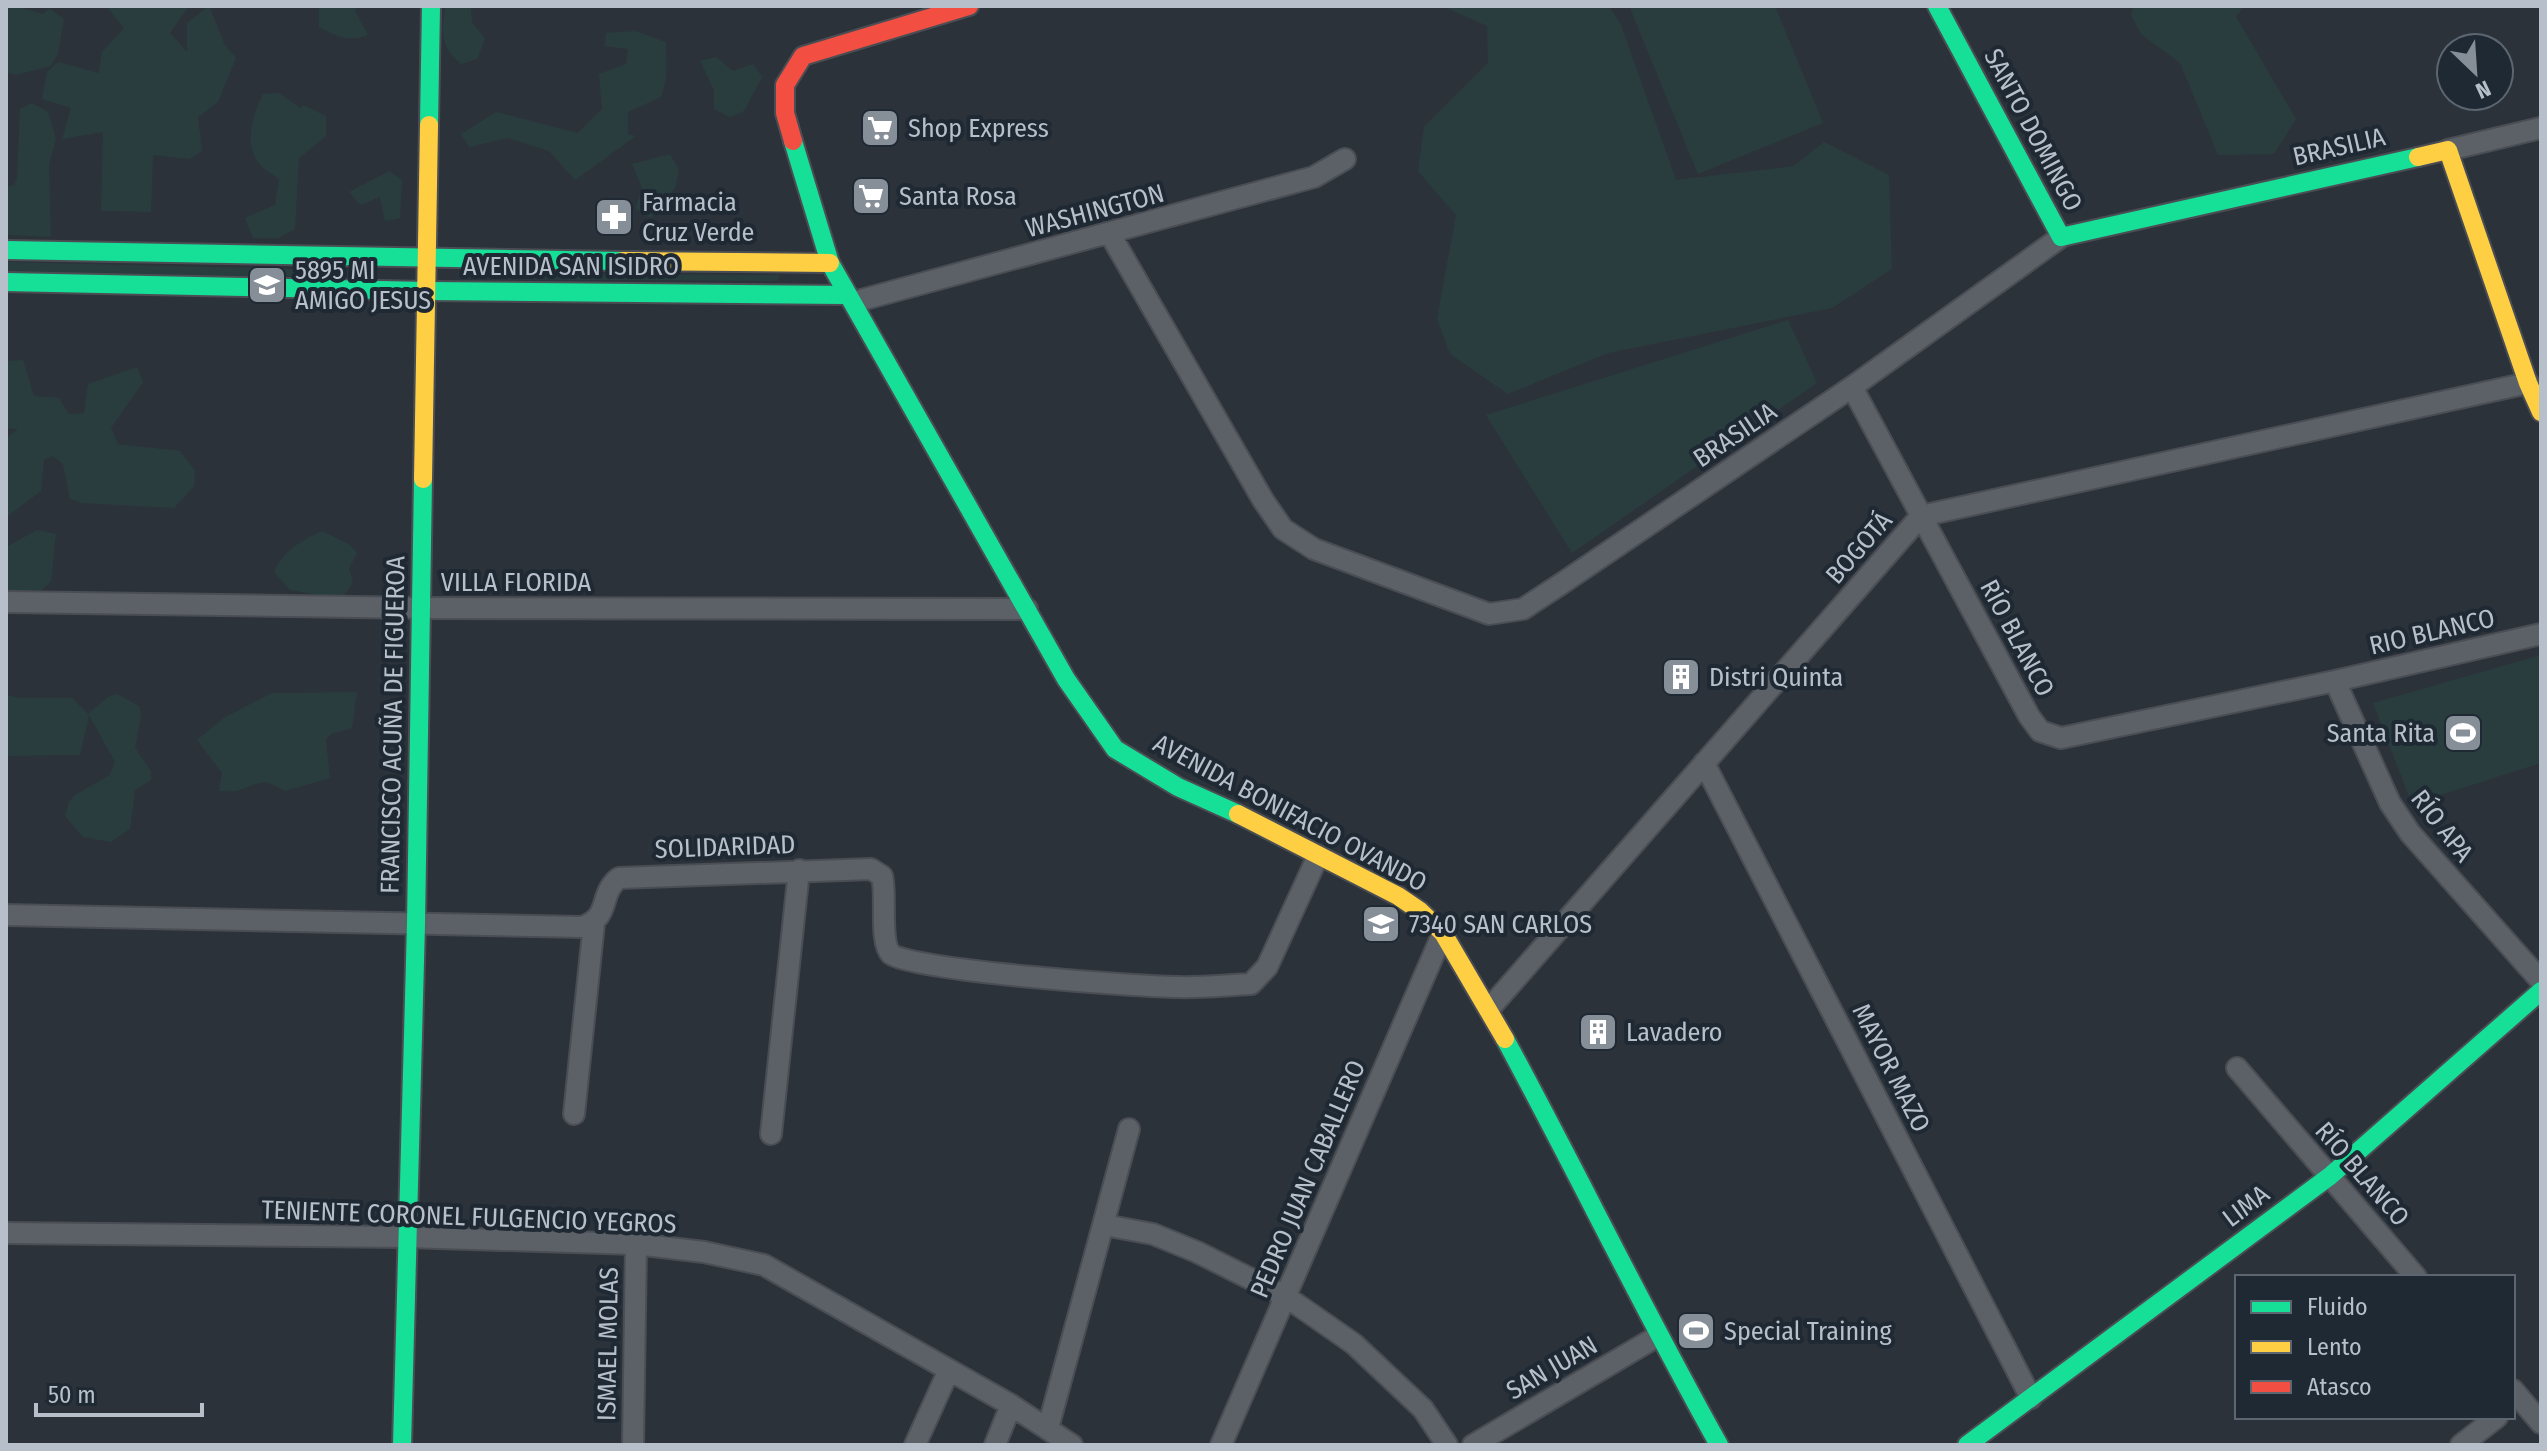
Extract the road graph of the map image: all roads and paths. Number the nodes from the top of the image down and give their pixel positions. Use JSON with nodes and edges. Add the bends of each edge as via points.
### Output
{"nodes":[{"id":1,"x":431,"y":6,"type":"edge"},
{"id":2,"x":969,"y":6,"type":"edge"},
{"id":3,"x":1937,"y":6,"type":"edge"},
{"id":4,"x":906,"y":15,"type":"edge"},
{"id":5,"x":2541,"y":128,"type":"edge"},
{"id":6,"x":2448,"y":150,"type":"junction"},
{"id":7,"x":1345,"y":159,"type":"dead end"},
{"id":8,"x":1110,"y":234,"type":"junction"},
{"id":9,"x":2061,"y":237,"type":"junction"},
{"id":10,"x":6,"y":250,"type":"edge"},
{"id":11,"x":426,"y":259,"type":"junction"},
{"id":12,"x":830,"y":263,"type":"junction"},
{"id":13,"x":6,"y":282,"type":"edge"},
{"id":14,"x":426,"y":291,"type":"junction"},
{"id":15,"x":850,"y":298,"type":"junction"},
{"id":16,"x":2528,"y":383,"type":"junction"},
{"id":17,"x":1852,"y":387,"type":"junction"},
{"id":18,"x":2541,"y":412,"type":"edge"},
{"id":19,"x":1921,"y":516,"type":"junction"},
{"id":20,"x":6,"y":602,"type":"edge"},
{"id":21,"x":421,"y":608,"type":"junction"},
{"id":22,"x":1027,"y":609,"type":"junction"},
{"id":23,"x":2541,"y":634,"type":"edge"},
{"id":24,"x":2335,"y":681,"type":"junction"},
{"id":25,"x":1704,"y":763,"type":"junction"},
{"id":26,"x":1318,"y":856,"type":"junction"},
{"id":27,"x":799,"y":870,"type":"junction"},
{"id":28,"x":6,"y":915,"type":"edge"},
{"id":29,"x":594,"y":923,"type":"junction"},
{"id":30,"x":416,"y":924,"type":"junction"},
{"id":31,"x":1443,"y":933,"type":"junction"},
{"id":32,"x":2541,"y":981,"type":"edge"},
{"id":33,"x":2541,"y":991,"type":"edge"},
{"id":34,"x":1489,"y":1009,"type":"junction"},
{"id":35,"x":2237,"y":1068,"type":"dead end"},
{"id":36,"x":574,"y":1114,"type":"dead end"},
{"id":37,"x":1129,"y":1129,"type":"dead end"},
{"id":38,"x":771,"y":1134,"type":"dead end"},
{"id":39,"x":2330,"y":1176,"type":"junction"},
{"id":40,"x":1104,"y":1225,"type":"junction"},
{"id":41,"x":6,"y":1233,"type":"edge"},
{"id":42,"x":407,"y":1237,"type":"junction"},
{"id":43,"x":636,"y":1244,"type":"junction"},
{"id":44,"x":2414,"y":1275,"type":"edge"},
{"id":45,"x":1285,"y":1296,"type":"junction"},
{"id":46,"x":1658,"y":1336,"type":"junction"},
{"id":47,"x":949,"y":1370,"type":"junction"},
{"id":48,"x":2031,"y":1398,"type":"junction"},
{"id":49,"x":2516,"y":1398,"type":"edge"},
{"id":50,"x":1011,"y":1405,"type":"junction"},
{"id":51,"x":2494,"y":1419,"type":"edge"},
{"id":52,"x":2541,"y":1423,"type":"edge"},
{"id":53,"x":1048,"y":1428,"type":"junction"},
{"id":54,"x":1504,"y":1437,"type":"edge"},
{"id":55,"x":1978,"y":1442,"type":"edge"},
{"id":56,"x":402,"y":1445,"type":"edge"},
{"id":57,"x":633,"y":1445,"type":"edge"},
{"id":58,"x":915,"y":1445,"type":"edge"},
{"id":59,"x":995,"y":1445,"type":"edge"},
{"id":60,"x":1072,"y":1445,"type":"edge"},
{"id":61,"x":1221,"y":1445,"type":"edge"},
{"id":62,"x":1447,"y":1445,"type":"edge"},
{"id":63,"x":1473,"y":1445,"type":"edge"},
{"id":64,"x":1719,"y":1445,"type":"edge"},
{"id":65,"x":2461,"y":1445,"type":"edge"}],
"edges":[{"from":1,"to":11,"type":"main road","name":"FRANCISCO ACUÑA DE FIGUEROA"},
{"from":2,"to":4,"type":"main road"},
{"from":3,"to":9,"type":"main road","name":"SANTO DOMINGO"},
{"from":4,"to":12,"type":"main road","name":"AVENIDA BONIFACIO OVANDO","via":[[803,56],[785,85],[785,113]]},
{"from":5,"to":6,"type":"street","name":"BRASILIA"},
{"from":6,"to":9,"type":"main road","name":"BRASILIA"},
{"from":6,"to":16,"type":"main road"},
{"from":7,"to":8,"type":"street","name":"WASHINGTON","via":[[1314,177]]},
{"from":8,"to":15,"type":"street","name":"WASHINGTON"},
{"from":8,"to":17,"type":"street","name":"BRASILIA","via":[[1283,529],[1314,549],[1489,614],[1523,609]]},
{"from":9,"to":17,"type":"street","name":"BRASILIA"},
{"from":10,"to":11,"type":"main road","name":"AVENIDA SAN ISIDRO"},
{"from":11,"to":12,"type":"main road","name":"AVENIDA SAN ISIDRO"},
{"from":11,"to":14,"type":"main road","name":"FRANCISCO ACUÑA DE FIGUEROA"},
{"from":12,"to":15,"type":"main road","name":"AVENIDA BONIFACIO OVANDO"},
{"from":13,"to":14,"type":"main road","name":"AVENIDA SAN ISIDRO"},
{"from":14,"to":15,"type":"main road","name":"AVENIDA SAN ISIDRO"},
{"from":14,"to":21,"type":"main road","name":"FRANCISCO ACUÑA DE FIGUEROA"},
{"from":15,"to":22,"type":"main road","name":"AVENIDA BONIFACIO OVANDO"},
{"from":16,"to":18,"type":"main road"},
{"from":16,"to":19,"type":"street","name":"BOGOTÁ"},
{"from":17,"to":19,"type":"street","name":"RÍO BLANCO"},
{"from":19,"to":24,"type":"street","name":"RÍO BLANCO","via":[[2040,731],[2061,738]]},
{"from":19,"to":25,"type":"street","name":"BOGOTÁ"},
{"from":20,"to":21,"type":"street","name":"VILLA FLORIDA"},
{"from":21,"to":22,"type":"street","name":"VILLA FLORIDA"},
{"from":21,"to":30,"type":"main road","name":"FRANCISCO ACUÑA DE FIGUEROA"},
{"from":22,"to":26,"type":"main road","name":"AVENIDA BONIFACIO OVANDO","via":[[1066,679],[1115,749],[1178,787]]},
{"from":23,"to":24,"type":"street","name":"RIO BLANCO"},
{"from":24,"to":32,"type":"street","name":"RÍO APA","via":[[2390,803],[2410,833]]},
{"from":25,"to":34,"type":"street","name":"BOGOTÁ"},
{"from":25,"to":48,"type":"street","name":"MAYOR MAZO"},
{"from":26,"to":27,"type":"street","name":"SOLIDARIDAD","via":[[1267,967],[1251,984],[1177,987],[957,970],[901,960],[885,943],[882,876],[871,869]]},
{"from":26,"to":31,"type":"main road","name":"AVENIDA BONIFACIO OVANDO","via":[[1398,896]]},
{"from":27,"to":29,"type":"street","name":"SOLIDARIDAD","via":[[619,878],[611,884]]},
{"from":27,"to":38,"type":"street"},
{"from":28,"to":30,"type":"street"},
{"from":29,"to":30,"type":"street"},
{"from":29,"to":36,"type":"street"},
{"from":30,"to":42,"type":"main road","name":"FRANCISCO ACUÑA DE FIGUEROA"},
{"from":31,"to":34,"type":"main road","name":"AVENIDA BONIFACIO OVANDO"},
{"from":31,"to":45,"type":"street","name":"PEDRO JUAN CABALLERO"},
{"from":33,"to":39,"type":"main road","name":"LIMA"},
{"from":34,"to":46,"type":"main road","name":"AVENIDA BONIFACIO OVANDO"},
{"from":35,"to":39,"type":"street","name":"RÍO BLANCO"},
{"from":37,"to":40,"type":"street"},
{"from":39,"to":44,"type":"street","name":"RÍO BLANCO"},
{"from":39,"to":48,"type":"main road","name":"LIMA"},
{"from":40,"to":45,"type":"street","via":[[1153,1234]]},
{"from":40,"to":53,"type":"street"},
{"from":41,"to":42,"type":"street","name":"TENIENTE CORONEL FULGENCIO YEGROS"},
{"from":42,"to":43,"type":"street","name":"TENIENTE CORONEL FULGENCIO YEGROS"},
{"from":42,"to":56,"type":"main road","name":"FRANCISCO ACUÑA DE FIGUEROA"},
{"from":43,"to":47,"type":"street","name":"TENIENTE CORONEL FULGENCIO YEGROS","via":[[764,1265]]},
{"from":43,"to":57,"type":"street","name":"ISMAEL MOLAS"},
{"from":45,"to":61,"type":"street","name":"PEDRO JUAN CABALLERO"},
{"from":45,"to":62,"type":"street","via":[[1354,1344],[1423,1409]]},
{"from":46,"to":54,"type":"street","name":"SAN JUAN"},
{"from":46,"to":64,"type":"main road","name":"AVENIDA BONIFACIO OVANDO"},
{"from":47,"to":50,"type":"street","name":"TENIENTE CORONEL FULGENCIO YEGROS"},
{"from":47,"to":58,"type":"street"},
{"from":48,"to":55,"type":"main road","name":"LIMA"},
{"from":49,"to":52,"type":"street"},
{"from":50,"to":53,"type":"street","name":"TENIENTE CORONEL FULGENCIO YEGROS"},
{"from":50,"to":59,"type":"street"},
{"from":51,"to":65,"type":"street"},
{"from":53,"to":60,"type":"street","name":"TENIENTE CORONEL FULGENCIO YEGROS"},
{"from":54,"to":63,"type":"street","name":"SAN JUAN"}]}
